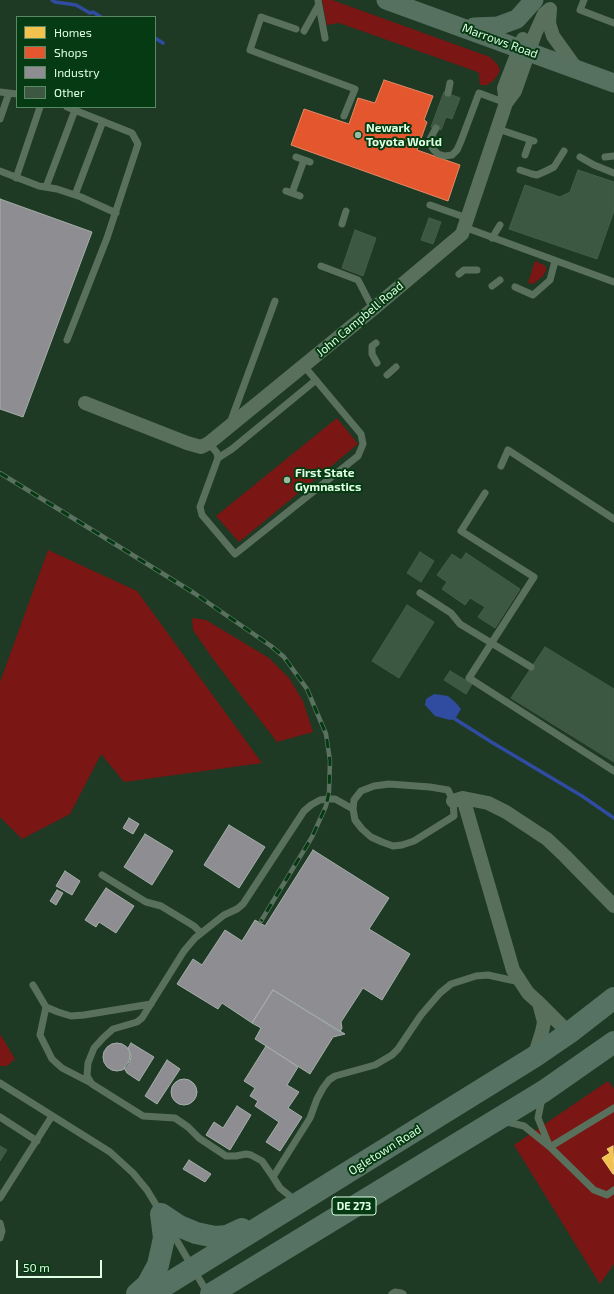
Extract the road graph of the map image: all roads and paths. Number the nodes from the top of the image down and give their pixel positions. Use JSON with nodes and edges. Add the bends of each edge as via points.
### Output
{"nodes":[{"id":1,"x":386,"y":0,"type":"edge"},
{"id":2,"x":538,"y":0,"type":"edge"},
{"id":3,"x":584,"y":0,"type":"edge"},
{"id":4,"x":318,"y":3,"type":"edge"},
{"id":5,"x":545,"y":3,"type":"edge"},
{"id":6,"x":614,"y":23,"type":"edge"},
{"id":7,"x":461,"y":27,"type":"junction"},
{"id":8,"x":296,"y":29,"type":"dead end"},
{"id":9,"x":304,"y":31,"type":"dead end"},
{"id":10,"x":325,"y":38,"type":"dead end"},
{"id":11,"x":525,"y":50,"type":"junction"},
{"id":12,"x":576,"y":68,"type":"junction"},
{"id":13,"x":450,"y":83,"type":"dead end"},
{"id":14,"x":614,"y":83,"type":"edge"},
{"id":15,"x":0,"y":92,"type":"edge"},
{"id":16,"x":9,"y":93,"type":"junction"},
{"id":17,"x":448,"y":93,"type":"dead end"},
{"id":18,"x":16,"y":94,"type":"edge"},
{"id":19,"x":506,"y":103,"type":"junction"},
{"id":20,"x":40,"y":108,"type":"edge"},
{"id":21,"x":70,"y":108,"type":"edge"},
{"id":22,"x":75,"y":110,"type":"junction"},
{"id":23,"x":344,"y":116,"type":"dead end"},
{"id":24,"x":0,"y":119,"type":"edge"},
{"id":25,"x":102,"y":121,"type":"junction"},
{"id":26,"x":436,"y":128,"type":"dead end"},
{"id":27,"x":498,"y":129,"type":"junction"},
{"id":28,"x":564,"y":151,"type":"dead end"},
{"id":29,"x":525,"y":155,"type":"dead end"},
{"id":30,"x":614,"y":156,"type":"edge"},
{"id":31,"x":296,"y":157,"type":"dead end"},
{"id":32,"x":580,"y":157,"type":"dead end"},
{"id":33,"x":605,"y":157,"type":"dead end"},
{"id":34,"x":520,"y":170,"type":"dead end"},
{"id":35,"x":0,"y":171,"type":"edge"},
{"id":36,"x":614,"y":172,"type":"edge"},
{"id":37,"x":16,"y":178,"type":"junction"},
{"id":38,"x":46,"y":187,"type":"junction"},
{"id":39,"x":75,"y":195,"type":"junction"},
{"id":40,"x":300,"y":196,"type":"dead end"},
{"id":41,"x":430,"y":205,"type":"dead end"},
{"id":42,"x":346,"y":211,"type":"dead end"},
{"id":43,"x":116,"y":213,"type":"junction"},
{"id":44,"x":465,"y":223,"type":"junction"},
{"id":45,"x":342,"y":224,"type":"dead end"},
{"id":46,"x":500,"y":225,"type":"dead end"},
{"id":47,"x":492,"y":238,"type":"junction"},
{"id":48,"x":555,"y":261,"type":"junction"},
{"id":49,"x":326,"y":266,"type":"dead end"},
{"id":50,"x":477,"y":270,"type":"dead end"},
{"id":51,"x":459,"y":274,"type":"dead end"},
{"id":52,"x":500,"y":280,"type":"dead end"},
{"id":53,"x":614,"y":281,"type":"edge"},
{"id":54,"x":492,"y":286,"type":"dead end"},
{"id":55,"x":514,"y":287,"type":"dead end"},
{"id":56,"x":275,"y":301,"type":"dead end"},
{"id":57,"x":364,"y":313,"type":"junction"},
{"id":58,"x":67,"y":340,"type":"dead end"},
{"id":59,"x":376,"y":343,"type":"dead end"},
{"id":60,"x":377,"y":363,"type":"dead end"},
{"id":61,"x":304,"y":366,"type":"junction"},
{"id":62,"x":396,"y":367,"type":"dead end"},
{"id":63,"x":387,"y":375,"type":"dead end"},
{"id":64,"x":316,"y":380,"type":"junction"},
{"id":65,"x":85,"y":404,"type":"dead end"},
{"id":66,"x":228,"y":427,"type":"junction"},
{"id":67,"x":209,"y":443,"type":"junction"},
{"id":68,"x":218,"y":458,"type":"junction"},
{"id":69,"x":501,"y":466,"type":"dead end"},
{"id":70,"x":485,"y":493,"type":"dead end"},
{"id":71,"x":614,"y":519,"type":"edge"},
{"id":72,"x":420,"y":593,"type":"dead end"},
{"id":73,"x":491,"y":644,"type":"junction"},
{"id":74,"x":531,"y":667,"type":"dead end"},
{"id":75,"x":614,"y":771,"type":"edge"},
{"id":76,"x":458,"y":799,"type":"junction"},
{"id":77,"x":353,"y":809,"type":"junction"},
{"id":78,"x":102,"y":875,"type":"dead end"},
{"id":79,"x":614,"y":906,"type":"edge"},
{"id":80,"x":201,"y":933,"type":"junction"},
{"id":81,"x":520,"y":982,"type":"junction"},
{"id":82,"x":33,"y":985,"type":"dead end"},
{"id":83,"x":614,"y":998,"type":"edge"},
{"id":84,"x":539,"y":1003,"type":"junction"},
{"id":85,"x":151,"y":1004,"type":"junction"},
{"id":86,"x":46,"y":1007,"type":"junction"},
{"id":87,"x":569,"y":1033,"type":"junction"},
{"id":88,"x":614,"y":1042,"type":"edge"},
{"id":89,"x":614,"y":1053,"type":"edge"},
{"id":90,"x":534,"y":1057,"type":"junction"},
{"id":91,"x":0,"y":1083,"type":"edge"},
{"id":92,"x":92,"y":1084,"type":"junction"},
{"id":93,"x":544,"y":1091,"type":"junction"},
{"id":94,"x":614,"y":1108,"type":"edge"},
{"id":95,"x":52,"y":1116,"type":"junction"},
{"id":96,"x":0,"y":1117,"type":"edge"},
{"id":97,"x":497,"y":1119,"type":"junction"},
{"id":98,"x":37,"y":1141,"type":"junction"},
{"id":99,"x":550,"y":1147,"type":"junction"},
{"id":100,"x":273,"y":1177,"type":"junction"},
{"id":101,"x":614,"y":1190,"type":"edge"},
{"id":102,"x":0,"y":1198,"type":"edge"},
{"id":103,"x":299,"y":1203,"type":"junction"},
{"id":104,"x":162,"y":1214,"type":"junction"},
{"id":105,"x":268,"y":1222,"type":"junction"},
{"id":106,"x":0,"y":1224,"type":"edge"},
{"id":107,"x":0,"y":1238,"type":"edge"},
{"id":108,"x":194,"y":1268,"type":"junction"},
{"id":109,"x":137,"y":1294,"type":"edge"},
{"id":110,"x":152,"y":1294,"type":"edge"},
{"id":111,"x":209,"y":1294,"type":"edge"},
{"id":112,"x":392,"y":1294,"type":"edge"},
{"id":113,"x":403,"y":1294,"type":"edge"}],
"edges":[{"from":1,"to":7,"type":"street","name":"Marrows Road"},
{"from":2,"to":11,"type":"street"},
{"from":3,"to":6,"type":"lane","via":[[580,10]]},
{"from":4,"to":9,"type":"lane"},
{"from":4,"to":10,"type":"lane"},
{"from":5,"to":7,"type":"street","via":[[513,21],[498,26]]},
{"from":5,"to":11,"type":"street","via":[[544,14]]},
{"from":5,"to":12,"type":"street","via":[[553,36]]},
{"from":7,"to":11,"type":"street","name":"Marrows Road"},
{"from":8,"to":23,"type":"lane","via":[[261,18],[250,50],[355,89]]},
{"from":11,"to":12,"type":"street","name":"Marrows Road"},
{"from":11,"to":19,"type":"street","name":"John Campbell Road","via":[[504,88]]},
{"from":12,"to":14,"type":"street","name":"Marrows Road"},
{"from":13,"to":17,"type":"lane"},
{"from":15,"to":16,"type":"lane"},
{"from":16,"to":18,"type":"lane"},
{"from":16,"to":24,"type":"lane"},
{"from":19,"to":26,"type":"lane","via":[[479,93],[461,141],[452,155],[438,154],[430,145]]},
{"from":19,"to":27,"type":"street","name":"John Campbell Road"},
{"from":20,"to":37,"type":"lane"},
{"from":21,"to":22,"type":"lane"},
{"from":22,"to":25,"type":"lane"},
{"from":22,"to":38,"type":"lane"},
{"from":25,"to":39,"type":"lane"},
{"from":25,"to":43,"type":"lane","via":[[132,132],[138,144]]},
{"from":27,"to":29,"type":"lane","via":[[532,141]]},
{"from":27,"to":44,"type":"street","name":"John Campbell Road"},
{"from":28,"to":34,"type":"lane","via":[[554,167],[546,171],[532,174]]},
{"from":30,"to":33,"type":"lane"},
{"from":31,"to":40,"type":"lane","via":[[307,161],[289,192]]},
{"from":32,"to":36,"type":"lane"},
{"from":35,"to":37,"type":"lane"},
{"from":37,"to":38,"type":"lane"},
{"from":38,"to":39,"type":"lane"},
{"from":39,"to":43,"type":"lane"},
{"from":41,"to":44,"type":"lane"},
{"from":42,"to":45,"type":"lane"},
{"from":43,"to":58,"type":"lane"},
{"from":44,"to":47,"type":"lane"},
{"from":44,"to":57,"type":"street","name":"John Campbell Road","via":[[462,234]]},
{"from":46,"to":47,"type":"lane"},
{"from":47,"to":48,"type":"lane"},
{"from":48,"to":53,"type":"lane"},
{"from":48,"to":55,"type":"lane","via":[[550,280],[533,295]]},
{"from":49,"to":57,"type":"lane","via":[[358,280]]},
{"from":50,"to":51,"type":"lane","via":[[464,270]]},
{"from":52,"to":54,"type":"lane"},
{"from":56,"to":66,"type":"lane"},
{"from":57,"to":61,"type":"street","name":"John Campbell Road"},
{"from":59,"to":60,"type":"lane","via":[[372,346],[372,354]]},
{"from":61,"to":64,"type":"lane"},
{"from":61,"to":66,"type":"street","name":"John Campbell Road"},
{"from":62,"to":63,"type":"lane"},
{"from":64,"to":68,"type":"lane"},
{"from":64,"to":68,"type":"lane","via":[[361,434],[363,444],[358,456],[235,554],[202,516],[200,507]]},
{"from":65,"to":67,"type":"street","via":[[193,445],[201,447]]},
{"from":66,"to":67,"type":"street","name":"John Campbell Road"},
{"from":67,"to":68,"type":"lane"},
{"from":69,"to":71,"type":"lane","via":[[508,450]]},
{"from":70,"to":73,"type":"lane","via":[[461,531],[534,577]]},
{"from":72,"to":73,"type":"lane"},
{"from":73,"to":74,"type":"lane"},
{"from":73,"to":75,"type":"lane","via":[[469,678],[590,751]]},
{"from":76,"to":77,"type":"lane","via":[[448,790],[389,784],[361,791],[354,800]]},
{"from":76,"to":77,"type":"lane","via":[[454,816],[414,841],[393,846],[372,837],[362,829],[355,820]]},
{"from":76,"to":79,"type":"street","via":[[488,803],[547,840]]},
{"from":76,"to":81,"type":"street","via":[[508,958]]},
{"from":77,"to":80,"type":"lane","via":[[335,799],[320,800],[311,805],[304,811],[243,904]]},
{"from":78,"to":80,"type":"lane","via":[[146,902],[161,906]]},
{"from":80,"to":85,"type":"lane","via":[[184,951]]},
{"from":81,"to":84,"type":"street"},
{"from":81,"to":100,"type":"lane","via":[[488,975],[451,984],[421,1015],[392,1055],[375,1065],[329,1080],[317,1099],[310,1118]]},
{"from":82,"to":86,"type":"lane"},
{"from":83,"to":87,"type":"main road","name":"Ogletown Road","number":"DE 273"},
{"from":84,"to":87,"type":"street"},
{"from":84,"to":90,"type":"street","via":[[544,1022]]},
{"from":85,"to":86,"type":"lane","via":[[71,1016]]},
{"from":85,"to":92,"type":"lane","via":[[137,1022],[113,1029],[94,1048],[88,1063],[87,1076]]},
{"from":86,"to":92,"type":"lane","via":[[40,1035],[52,1058],[62,1068]]},
{"from":87,"to":90,"type":"main road","name":"Ogletown Road","number":"DE 273"},
{"from":87,"to":97,"type":"main road","via":[[567,1056],[563,1065]]},
{"from":88,"to":93,"type":"main road","number":"DE 273"},
{"from":89,"to":93,"type":"main road","via":[[586,1074]]},
{"from":90,"to":103,"type":"main road","name":"Ogletown Road","number":"DE 273"},
{"from":91,"to":95,"type":"lane"},
{"from":92,"to":100,"type":"lane","via":[[143,1116],[175,1118],[226,1156],[246,1154],[262,1161]]},
{"from":93,"to":97,"type":"main road","number":"DE 273"},
{"from":93,"to":99,"type":"lane","via":[[538,1118]]},
{"from":94,"to":99,"type":"lane"},
{"from":95,"to":98,"type":"lane"},
{"from":95,"to":104,"type":"lane","via":[[110,1152],[126,1166],[147,1190]]},
{"from":96,"to":98,"type":"lane"},
{"from":97,"to":99,"type":"lane","via":[[524,1126]]},
{"from":97,"to":111,"type":"main road","number":"DE 273"},
{"from":98,"to":102,"type":"lane"},
{"from":99,"to":101,"type":"lane","via":[[594,1190],[607,1195]]},
{"from":100,"to":103,"type":"lane","via":[[280,1188]]},
{"from":103,"to":105,"type":"main road","name":"Ogletown Road","number":"DE 273"},
{"from":104,"to":105,"type":"main road","via":[[196,1233],[215,1237],[227,1236]]},
{"from":104,"to":108,"type":"lane"},
{"from":104,"to":109,"type":"main road","via":[[164,1238],[158,1265],[148,1285]]},
{"from":105,"to":108,"type":"main road","name":"Ogletown Road","number":"DE 273"},
{"from":106,"to":107,"type":"lane"},
{"from":108,"to":110,"type":"main road","name":"Ogletown Road","number":"DE 273"},
{"from":108,"to":111,"type":"lane"},
{"from":112,"to":113,"type":"lane"}]}
